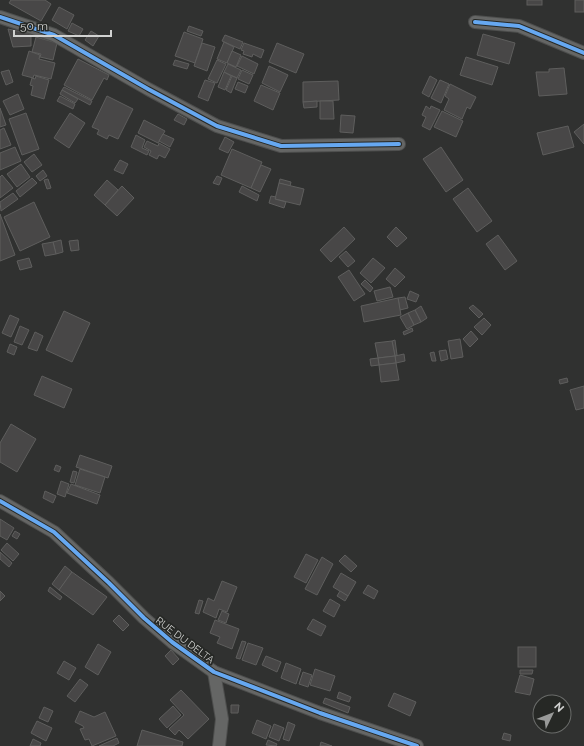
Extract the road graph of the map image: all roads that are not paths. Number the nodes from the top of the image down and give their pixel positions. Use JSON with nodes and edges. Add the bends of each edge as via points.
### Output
{"nodes":[{"id":1,"x":0,"y":17,"type":"edge"},
{"id":2,"x":475,"y":22,"type":"dead end"},
{"id":3,"x":584,"y":53,"type":"edge"},
{"id":4,"x":399,"y":144,"type":"dead end"},
{"id":5,"x":0,"y":501,"type":"edge"},
{"id":6,"x":214,"y":672,"type":"junction"},
{"id":7,"x":219,"y":746,"type":"edge"},
{"id":8,"x":417,"y":746,"type":"edge"}],
"edges":[{"from":1,"to":4,"type":"street","via":[[54,35],[217,126],[281,146]]},
{"from":2,"to":3,"type":"street","via":[[519,26]]},
{"from":5,"to":6,"type":"street","name":"RUE DU DELTA","via":[[54,532],[144,618]]},
{"from":6,"to":7,"type":"street","via":[[222,719]]},
{"from":6,"to":8,"type":"street","name":"RUE DU DELTA","via":[[320,713]]}]}
